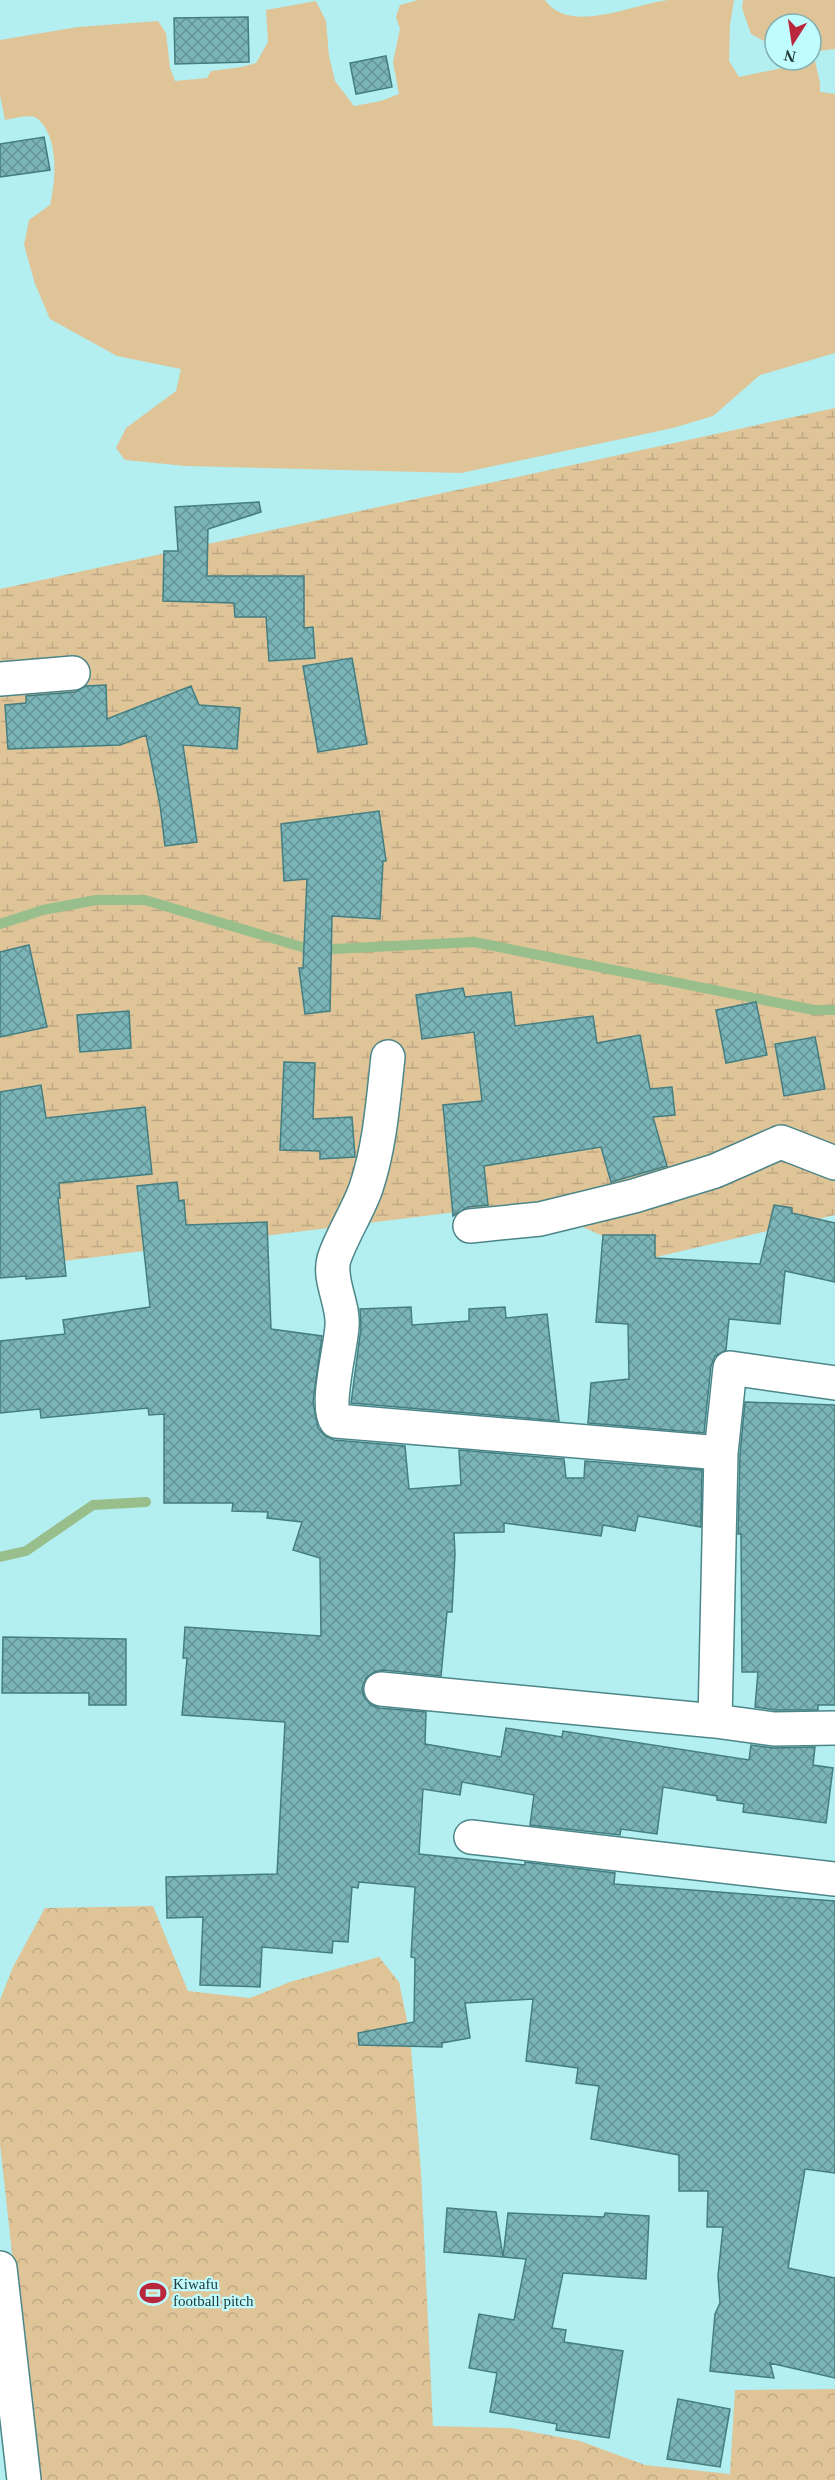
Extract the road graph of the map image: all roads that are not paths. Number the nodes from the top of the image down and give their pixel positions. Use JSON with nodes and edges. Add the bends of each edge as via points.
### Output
{"nodes":[{"id":1,"x":73,"y":673,"type":"dead end"},
{"id":2,"x":0,"y":679,"type":"edge"},
{"id":3,"x":388,"y":1057,"type":"dead end"},
{"id":4,"x":835,"y":1163,"type":"edge"},
{"id":5,"x":470,"y":1226,"type":"dead end"},
{"id":6,"x":835,"y":1383,"type":"edge"},
{"id":7,"x":721,"y":1453,"type":"junction"},
{"id":8,"x":381,"y":1689,"type":"dead end"},
{"id":9,"x":715,"y":1721,"type":"junction"},
{"id":10,"x":835,"y":1728,"type":"edge"},
{"id":11,"x":471,"y":1837,"type":"dead end"},
{"id":12,"x":835,"y":1879,"type":"edge"},
{"id":13,"x":0,"y":2268,"type":"edge"},
{"id":14,"x":24,"y":2480,"type":"edge"}],
"edges":[{"from":1,"to":2,"type":"street"},
{"from":3,"to":7,"type":"street","via":[[378,1148],[332,1271],[342,1322],[333,1396],[336,1421]]},
{"from":4,"to":5,"type":"street","via":[[781,1142],[715,1171],[634,1196],[540,1219]]},
{"from":6,"to":7,"type":"street","via":[[730,1368]]},
{"from":7,"to":9,"type":"street"},
{"from":8,"to":9,"type":"street"},
{"from":9,"to":10,"type":"street","via":[[774,1729]]},
{"from":11,"to":12,"type":"street"},
{"from":13,"to":14,"type":"street"}]}
